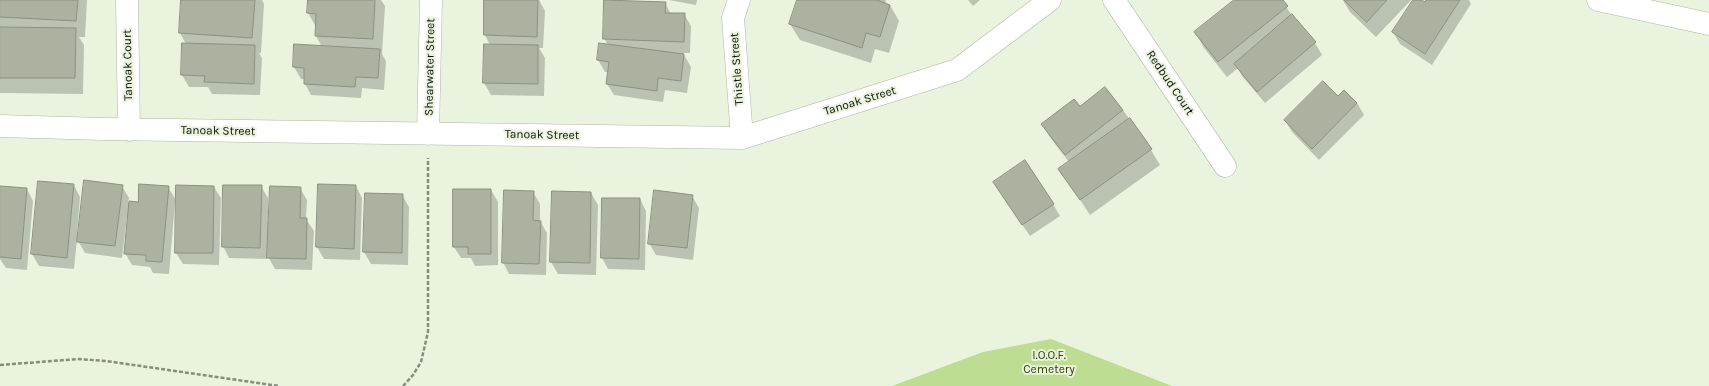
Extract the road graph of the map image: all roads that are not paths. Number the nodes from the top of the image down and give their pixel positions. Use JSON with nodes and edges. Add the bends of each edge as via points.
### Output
{"nodes":[{"id":1,"x":127,"y":0,"type":"edge"},
{"id":2,"x":431,"y":0,"type":"edge"},
{"id":3,"x":739,"y":0,"type":"edge"},
{"id":4,"x":1050,"y":0,"type":"edge"},
{"id":5,"x":1114,"y":0,"type":"edge"},
{"id":6,"x":1598,"y":0,"type":"edge"},
{"id":7,"x":1709,"y":24,"type":"edge"},
{"id":8,"x":0,"y":126,"type":"edge"},
{"id":9,"x":129,"y":130,"type":"junction"},
{"id":10,"x":428,"y":134,"type":"junction"},
{"id":11,"x":742,"y":138,"type":"junction"},
{"id":12,"x":1225,"y":166,"type":"dead end"}],
"edges":[{"from":1,"to":9,"type":"street","name":"Tanoak Court"},
{"from":2,"to":10,"type":"street","name":"Shearwater Street"},
{"from":3,"to":11,"type":"street","name":"Thistle Street","via":[[733,18]]},
{"from":4,"to":11,"type":"street","name":"Tanoak Street","via":[[957,70]]},
{"from":5,"to":12,"type":"street","name":"Redbud Court"},
{"from":6,"to":7,"type":"street"},
{"from":8,"to":9,"type":"street","name":"Tanoak Street"},
{"from":9,"to":10,"type":"street","name":"Tanoak Street"},
{"from":10,"to":11,"type":"street","name":"Tanoak Street"}]}
